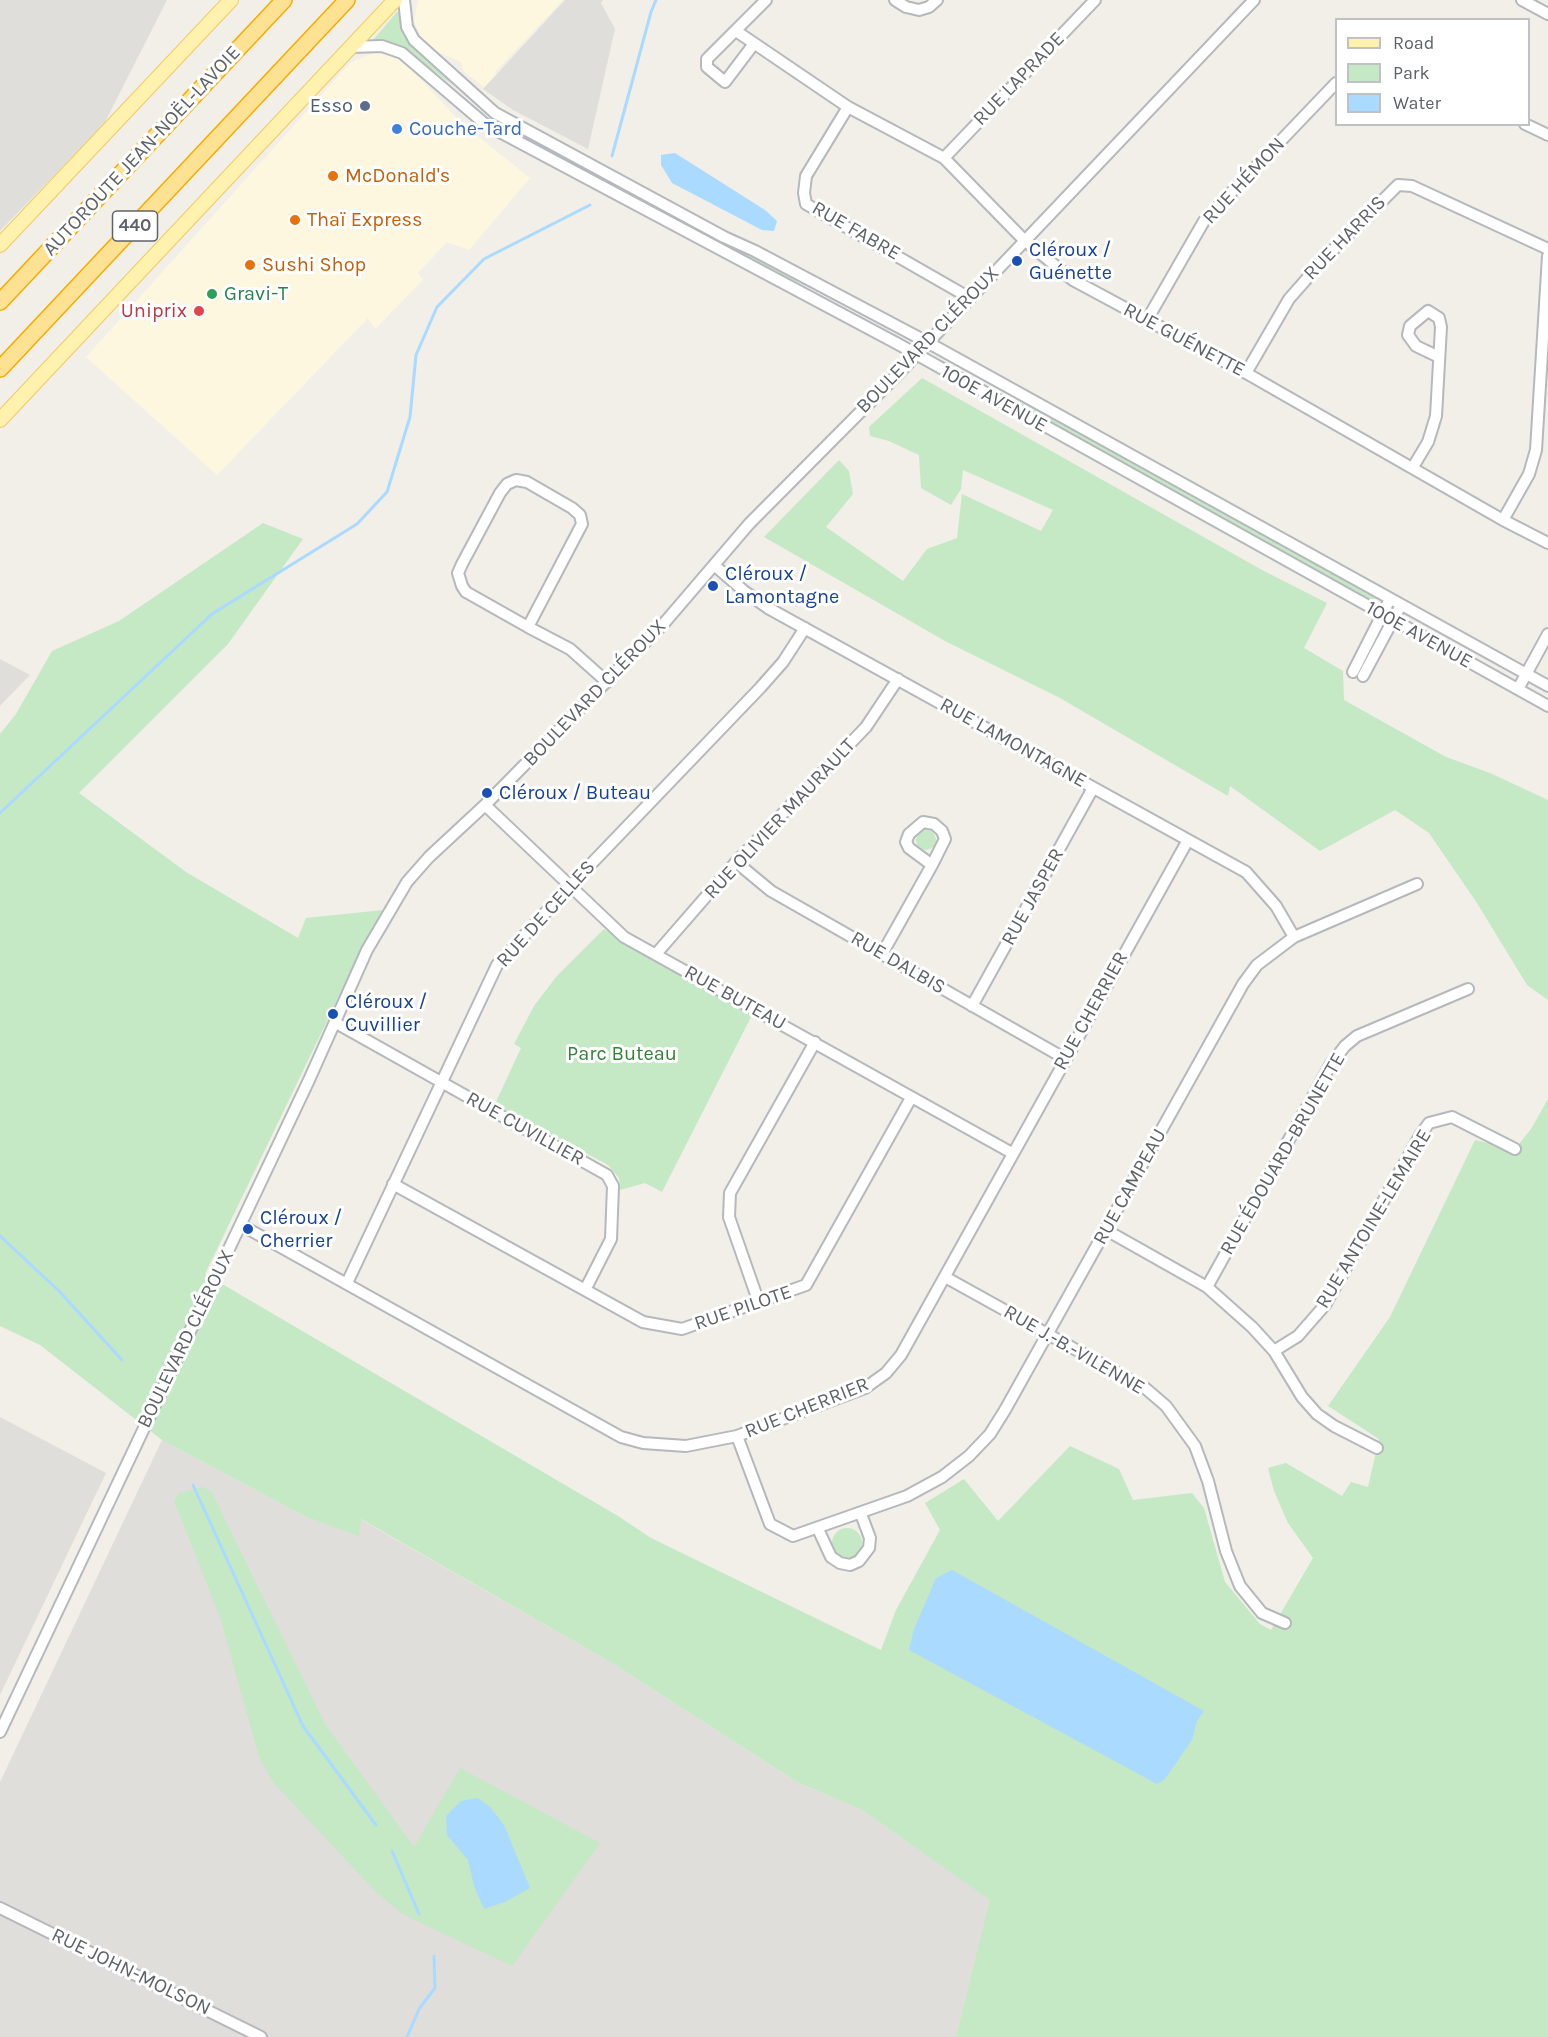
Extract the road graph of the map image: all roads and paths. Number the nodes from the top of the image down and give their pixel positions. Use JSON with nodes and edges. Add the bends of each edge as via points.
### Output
{"nodes":[{"id":1,"x":231,"y":0,"type":"edge"},
{"id":2,"x":284,"y":0,"type":"edge"},
{"id":3,"x":347,"y":0,"type":"edge"},
{"id":4,"x":395,"y":0,"type":"edge"},
{"id":5,"x":404,"y":0,"type":"edge"},
{"id":6,"x":766,"y":0,"type":"edge"},
{"id":7,"x":895,"y":0,"type":"edge"},
{"id":8,"x":937,"y":0,"type":"edge"},
{"id":9,"x":1095,"y":0,"type":"edge"},
{"id":10,"x":1254,"y":0,"type":"edge"},
{"id":11,"x":1522,"y":0,"type":"edge"},
{"id":12,"x":1548,"y":14,"type":"edge"},
{"id":13,"x":736,"y":31,"type":"junction"},
{"id":14,"x":753,"y":45,"type":"junction"},
{"id":15,"x":351,"y":47,"type":"junction"},
{"id":16,"x":1335,"y":84,"type":"edge"},
{"id":17,"x":848,"y":106,"type":"junction"},
{"id":18,"x":1529,"y":126,"type":"edge"},
{"id":19,"x":1548,"y":135,"type":"edge"},
{"id":20,"x":944,"y":158,"type":"junction"},
{"id":21,"x":1024,"y":240,"type":"junction"},
{"id":22,"x":0,"y":245,"type":"edge"},
{"id":23,"x":1548,"y":249,"type":"edge"},
{"id":24,"x":1548,"y":256,"type":"edge"},
{"id":25,"x":968,"y":297,"type":"junction"},
{"id":26,"x":0,"y":302,"type":"edge"},
{"id":27,"x":1147,"y":320,"type":"junction"},
{"id":28,"x":927,"y":342,"type":"junction"},
{"id":29,"x":915,"y":354,"type":"junction"},
{"id":30,"x":1439,"y":357,"type":"dead end"},
{"id":31,"x":0,"y":369,"type":"edge"},
{"id":32,"x":1246,"y":373,"type":"junction"},
{"id":33,"x":0,"y":420,"type":"edge"},
{"id":34,"x":1413,"y":467,"type":"junction"},
{"id":35,"x":1503,"y":520,"type":"junction"},
{"id":36,"x":1548,"y":543,"type":"edge"},
{"id":37,"x":714,"y":566,"type":"junction"},
{"id":38,"x":1390,"y":599,"type":"junction"},
{"id":39,"x":1401,"y":605,"type":"junction"},
{"id":40,"x":1382,"y":615,"type":"junction"},
{"id":41,"x":1393,"y":620,"type":"junction"},
{"id":42,"x":528,"y":627,"type":"junction"},
{"id":43,"x":805,"y":628,"type":"junction"},
{"id":44,"x":1548,"y":634,"type":"edge"},
{"id":45,"x":1526,"y":674,"type":"junction"},
{"id":46,"x":898,"y":679,"type":"junction"},
{"id":47,"x":607,"y":682,"type":"junction"},
{"id":48,"x":1548,"y":686,"type":"edge"},
{"id":49,"x":1518,"y":689,"type":"junction"},
{"id":50,"x":1548,"y":706,"type":"edge"},
{"id":51,"x":1093,"y":788,"type":"junction"},
{"id":52,"x":485,"y":806,"type":"junction"},
{"id":53,"x":1188,"y":840,"type":"junction"},
{"id":54,"x":736,"y":862,"type":"junction"},
{"id":55,"x":932,"y":865,"type":"dead end"},
{"id":56,"x":1417,"y":884,"type":"dead end"},
{"id":57,"x":570,"y":886,"type":"junction"},
{"id":58,"x":1294,"y":937,"type":"junction"},
{"id":59,"x":656,"y":954,"type":"junction"},
{"id":60,"x":882,"y":954,"type":"junction"},
{"id":61,"x":1468,"y":989,"type":"dead end"},
{"id":62,"x":972,"y":1006,"type":"junction"},
{"id":63,"x":336,"y":1023,"type":"junction"},
{"id":64,"x":815,"y":1042,"type":"junction"},
{"id":65,"x":1064,"y":1059,"type":"junction"},
{"id":66,"x":440,"y":1082,"type":"junction"},
{"id":67,"x":911,"y":1098,"type":"junction"},
{"id":68,"x":1515,"y":1149,"type":"dead end"},
{"id":69,"x":1012,"y":1153,"type":"junction"},
{"id":70,"x":393,"y":1184,"type":"junction"},
{"id":71,"x":241,"y":1225,"type":"junction"},
{"id":72,"x":1106,"y":1230,"type":"junction"},
{"id":73,"x":945,"y":1277,"type":"junction"},
{"id":74,"x":347,"y":1283,"type":"junction"},
{"id":75,"x":1207,"y":1287,"type":"junction"},
{"id":76,"x":585,"y":1290,"type":"junction"},
{"id":77,"x":759,"y":1303,"type":"junction"},
{"id":78,"x":1048,"y":1333,"type":"junction"},
{"id":79,"x":1274,"y":1351,"type":"junction"},
{"id":80,"x":737,"y":1436,"type":"junction"},
{"id":81,"x":1377,"y":1448,"type":"dead end"},
{"id":82,"x":861,"y":1514,"type":"junction"},
{"id":83,"x":818,"y":1529,"type":"junction"},
{"id":84,"x":1285,"y":1623,"type":"dead end"},
{"id":85,"x":0,"y":1732,"type":"edge"},
{"id":86,"x":0,"y":1908,"type":"edge"},
{"id":87,"x":261,"y":2037,"type":"edge"}],
"edges":[{"from":1,"to":22,"type":"main road"},
{"from":2,"to":26,"type":"highway","name":"AUTOROUTE JEAN-NOËL-LAVOIE","number":"440"},
{"from":3,"to":31,"type":"highway","number":"440"},
{"from":4,"to":15,"type":"main road"},
{"from":5,"to":28,"type":"street","name":"100E AVENUE","via":[[406,23],[414,40],[495,113]]},
{"from":6,"to":13,"type":"street"},
{"from":7,"to":8,"type":"street","via":[[919,10]]},
{"from":9,"to":20,"type":"street","name":"RUE LAPRADE"},
{"from":10,"to":21,"type":"street","name":"BOULEVARD CLÉROUX"},
{"from":11,"to":12,"type":"street"},
{"from":13,"to":14,"type":"street","name":"RUE GUÉNETTE"},
{"from":13,"to":14,"type":"street","via":[[707,59],[707,67],[721,80],[728,80]]},
{"from":14,"to":17,"type":"street","name":"RUE GUÉNETTE"},
{"from":15,"to":29,"type":"street","name":"100E AVENUE","via":[[382,46],[402,53],[485,124]]},
{"from":15,"to":33,"type":"main road"},
{"from":16,"to":27,"type":"street","name":"RUE HÉMON","via":[[1204,221]]},
{"from":17,"to":20,"type":"street","name":"RUE GUÉNETTE"},
{"from":17,"to":25,"type":"street","name":"RUE FABRE","via":[[806,176],[806,204]]},
{"from":18,"to":19,"type":"street"},
{"from":20,"to":21,"type":"street","name":"RUE GUÉNETTE"},
{"from":21,"to":25,"type":"street","name":"BOULEVARD CLÉROUX"},
{"from":21,"to":27,"type":"street","name":"RUE GUÉNETTE","via":[[1073,279]]},
{"from":23,"to":32,"type":"street","name":"RUE HARRIS","via":[[1412,186],[1398,185],[1289,298]]},
{"from":24,"to":35,"type":"street","via":[[1536,450],[1529,474]]},
{"from":25,"to":28,"type":"street","name":"BOULEVARD CLÉROUX"},
{"from":27,"to":32,"type":"street","name":"RUE GUÉNETTE"},
{"from":28,"to":29,"type":"street","name":"BOULEVARD CLÉROUX"},
{"from":28,"to":38,"type":"street","name":"100E AVENUE"},
{"from":29,"to":37,"type":"street","name":"BOULEVARD CLÉROUX","via":[[749,524]]},
{"from":29,"to":40,"type":"street","name":"100E AVENUE"},
{"from":30,"to":34,"type":"street","via":[[1434,428]]},
{"from":32,"to":34,"type":"street","name":"RUE GUÉNETTE"},
{"from":34,"to":35,"type":"street","name":"RUE GUÉNETTE"},
{"from":35,"to":36,"type":"street","name":"RUE GUÉNETTE"},
{"from":37,"to":43,"type":"street","name":"RUE LAMONTAGNE","via":[[744,591]]},
{"from":37,"to":47,"type":"street","name":"BOULEVARD CLÉROUX"},
{"from":38,"to":39,"type":"street","name":"100E AVENUE"},
{"from":38,"to":40,"type":"street"},
{"from":39,"to":41,"type":"street"},
{"from":39,"to":45,"type":"street","name":"100E AVENUE"},
{"from":40,"to":41,"type":"street","name":"100E AVENUE"},
{"from":40,"to":41,"type":"street","via":[[1358,674]]},
{"from":41,"to":49,"type":"street","name":"100E AVENUE"},
{"from":42,"to":42,"type":"street","via":[[466,592],[458,573],[500,494],[516,480],[527,482],[572,508],[580,515],[582,524]]},
{"from":42,"to":47,"type":"street","via":[[580,656]]},
{"from":43,"to":46,"type":"street","name":"RUE LAMONTAGNE"},
{"from":43,"to":57,"type":"street","name":"RUE DE CELLES","via":[[783,663]]},
{"from":44,"to":45,"type":"street"},
{"from":45,"to":48,"type":"street","name":"100E AVENUE"},
{"from":45,"to":49,"type":"street"},
{"from":46,"to":51,"type":"street","name":"RUE LAMONTAGNE"},
{"from":46,"to":54,"type":"street","name":"RUE OLIVIER MAURAULT","via":[[866,727]]},
{"from":47,"to":52,"type":"street","name":"BOULEVARD CLÉROUX"},
{"from":49,"to":50,"type":"street","name":"100E AVENUE"},
{"from":51,"to":53,"type":"street","name":"RUE LAMONTAGNE"},
{"from":51,"to":62,"type":"street","name":"RUE JASPER"},
{"from":52,"to":57,"type":"street","name":"RUE BUTEAU"},
{"from":52,"to":63,"type":"street","name":"BOULEVARD CLÉROUX","via":[[407,882],[368,950]]},
{"from":53,"to":58,"type":"street","name":"RUE LAMONTAGNE","via":[[1246,872],[1275,906]]},
{"from":53,"to":65,"type":"street","name":"RUE CHERRIER"},
{"from":54,"to":59,"type":"street","name":"RUE OLIVIER MAURAULT"},
{"from":54,"to":60,"type":"street","name":"RUE DALBIS","via":[[771,891]]},
{"from":55,"to":60,"type":"street"},
{"from":56,"to":58,"type":"street","name":"RUE CAMPEAU"},
{"from":57,"to":59,"type":"street","name":"RUE BUTEAU","via":[[611,927]]},
{"from":57,"to":66,"type":"street","name":"RUE DE CELLES","via":[[497,965]]},
{"from":58,"to":72,"type":"street","name":"RUE CAMPEAU","via":[[1257,965],[1243,984]]},
{"from":59,"to":64,"type":"street","name":"RUE BUTEAU"},
{"from":60,"to":62,"type":"street","name":"RUE DALBIS"},
{"from":61,"to":75,"type":"street","name":"RUE ÉDOUARD-BRUNETTE","via":[[1365,1033],[1345,1046],[1331,1064]]},
{"from":62,"to":65,"type":"street","name":"RUE DALBIS"},
{"from":63,"to":66,"type":"street","name":"RUE CUVILLIER"},
{"from":63,"to":71,"type":"street","name":"BOULEVARD CLÉROUX"},
{"from":64,"to":67,"type":"street","name":"RUE BUTEAU"},
{"from":64,"to":77,"type":"street","via":[[730,1193],[729,1217]]},
{"from":65,"to":69,"type":"street","name":"RUE CHERRIER"},
{"from":66,"to":70,"type":"street","name":"RUE DE CELLES"},
{"from":66,"to":76,"type":"street","name":"RUE CUVILLIER","via":[[601,1170],[612,1180],[611,1239]]},
{"from":67,"to":69,"type":"street","name":"RUE BUTEAU"},
{"from":67,"to":77,"type":"street","name":"RUE PILOTE","via":[[812,1277],[796,1290]]},
{"from":68,"to":79,"type":"street","name":"RUE ANTOINE-LEMAIRE","via":[[1463,1120],[1442,1118],[1429,1124],[1325,1305],[1298,1336]]},
{"from":69,"to":73,"type":"street","name":"RUE CHERRIER"},
{"from":70,"to":74,"type":"street","name":"RUE DE CELLES"},
{"from":70,"to":76,"type":"street","name":"RUE PILOTE"},
{"from":71,"to":74,"type":"street","name":"RUE CHERRIER"},
{"from":71,"to":85,"type":"street","name":"BOULEVARD CLÉROUX"},
{"from":72,"to":75,"type":"street"},
{"from":72,"to":78,"type":"street","name":"RUE CAMPEAU"},
{"from":73,"to":78,"type":"street","name":"RUE J.-B.-VILENNE"},
{"from":73,"to":80,"type":"street","name":"RUE CHERRIER","via":[[902,1355],[886,1374],[865,1388]]},
{"from":74,"to":80,"type":"street","name":"RUE CHERRIER","via":[[621,1437],[686,1446]]},
{"from":75,"to":79,"type":"street"},
{"from":76,"to":77,"type":"street","name":"RUE PILOTE","via":[[643,1322],[682,1329]]},
{"from":78,"to":82,"type":"street","name":"RUE CAMPEAU","via":[[990,1434],[969,1456],[907,1496]]},
{"from":78,"to":84,"type":"street","name":"RUE J.-B.-VILENNE","via":[[1145,1388],[1182,1425],[1204,1470],[1232,1570],[1262,1613]]},
{"from":79,"to":81,"type":"street","via":[[1317,1414]]},
{"from":80,"to":83,"type":"street","name":"RUE CAMPEAU","via":[[770,1524],[793,1536]]},
{"from":82,"to":83,"type":"street","name":"RUE CAMPEAU"},
{"from":82,"to":83,"type":"street","via":[[870,1538],[869,1548],[859,1562],[850,1565],[831,1557]]},
{"from":86,"to":87,"type":"street","name":"RUE JOHN-MOLSON"}]}
